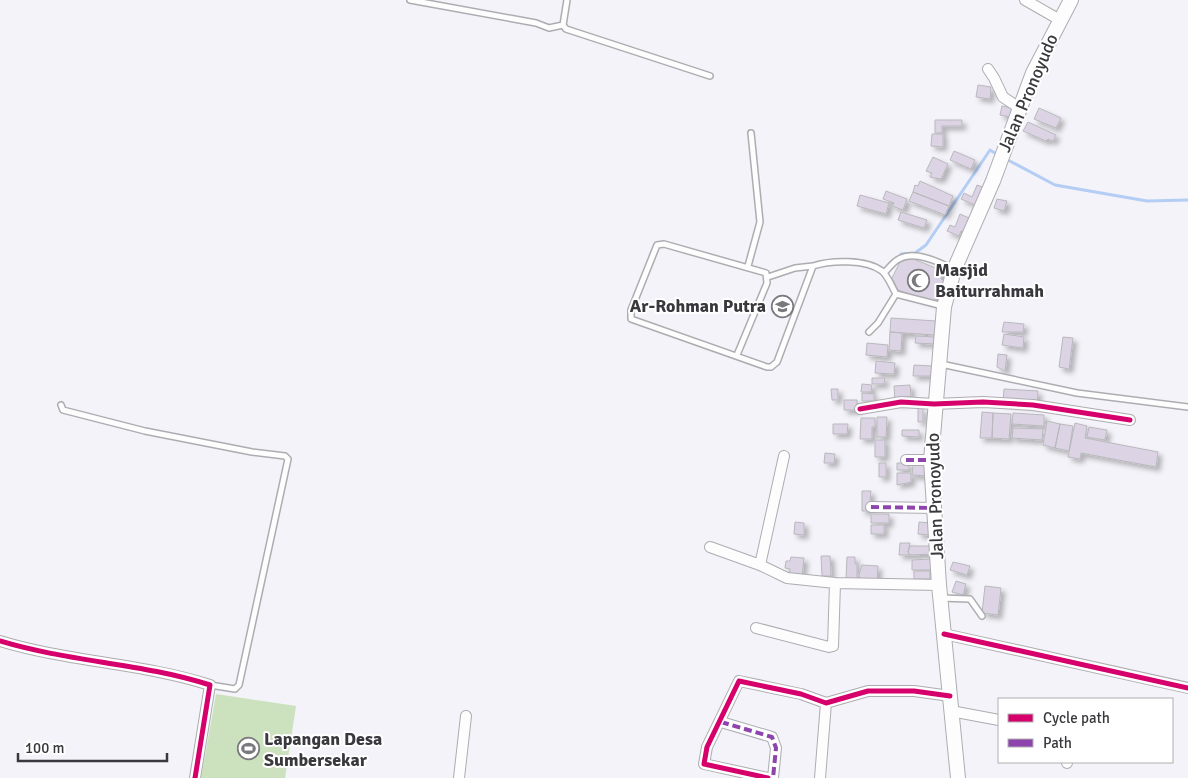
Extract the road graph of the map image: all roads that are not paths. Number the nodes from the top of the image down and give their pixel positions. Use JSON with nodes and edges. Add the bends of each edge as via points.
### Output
{"nodes":[{"id":1,"x":410,"y":0,"type":"edge"},
{"id":2,"x":567,"y":0,"type":"edge"},
{"id":3,"x":1025,"y":0,"type":"edge"},
{"id":4,"x":1071,"y":0,"type":"edge"},
{"id":5,"x":1060,"y":20,"type":"junction"},
{"id":6,"x":563,"y":25,"type":"junction"},
{"id":7,"x":988,"y":69,"type":"dead end"},
{"id":8,"x":710,"y":76,"type":"dead end"},
{"id":9,"x":1021,"y":109,"type":"junction"},
{"id":10,"x":750,"y":133,"type":"dead end"},
{"id":11,"x":748,"y":266,"type":"junction"},
{"id":12,"x":813,"y":266,"type":"junction"},
{"id":13,"x":954,"y":270,"type":"junction"},
{"id":14,"x":884,"y":273,"type":"junction"},
{"id":15,"x":768,"y":276,"type":"junction"},
{"id":16,"x":896,"y":294,"type":"junction"},
{"id":17,"x":944,"y":306,"type":"junction"},
{"id":18,"x":869,"y":332,"type":"dead end"},
{"id":19,"x":737,"y":355,"type":"junction"},
{"id":20,"x":938,"y":363,"type":"junction"},
{"id":21,"x":934,"y":404,"type":"junction"},
{"id":22,"x":61,"y":405,"type":"dead end"},
{"id":23,"x":1188,"y":407,"type":"edge"},
{"id":24,"x":860,"y":409,"type":"dead end"},
{"id":25,"x":1130,"y":420,"type":"dead end"},
{"id":26,"x":784,"y":456,"type":"dead end"},
{"id":27,"x":906,"y":460,"type":"dead end"},
{"id":28,"x":931,"y":460,"type":"junction"},
{"id":29,"x":871,"y":507,"type":"dead end"},
{"id":30,"x":935,"y":508,"type":"junction"},
{"id":31,"x":710,"y":547,"type":"dead end"},
{"id":32,"x":760,"y":565,"type":"junction"},
{"id":33,"x":835,"y":583,"type":"junction"},
{"id":34,"x":939,"y":591,"type":"junction"},
{"id":35,"x":982,"y":616,"type":"dead end"},
{"id":36,"x":756,"y":628,"type":"dead end"},
{"id":37,"x":944,"y":634,"type":"junction"},
{"id":38,"x":0,"y":641,"type":"edge"},
{"id":39,"x":210,"y":685,"type":"junction"},
{"id":40,"x":1188,"y":688,"type":"edge"},
{"id":41,"x":950,"y":696,"type":"junction"},
{"id":42,"x":826,"y":703,"type":"junction"},
{"id":43,"x":951,"y":711,"type":"junction"},
{"id":44,"x":466,"y":716,"type":"dead end"},
{"id":45,"x":998,"y":720,"type":"edge"},
{"id":46,"x":721,"y":722,"type":"junction"},
{"id":47,"x":195,"y":778,"type":"edge"},
{"id":48,"x":459,"y":778,"type":"edge"},
{"id":49,"x":768,"y":778,"type":"edge"},
{"id":50,"x":772,"y":778,"type":"edge"},
{"id":51,"x":820,"y":778,"type":"edge"},
{"id":52,"x":958,"y":778,"type":"edge"}],
"edges":[{"from":1,"to":6,"type":"lane","via":[[549,28]]},
{"from":2,"to":6,"type":"lane"},
{"from":3,"to":5,"type":"street"},
{"from":4,"to":5,"type":"main road","name":"Jalan Pronoyudo"},
{"from":5,"to":9,"type":"main road","name":"Jalan Pronoyudo","via":[[1033,73]]},
{"from":6,"to":8,"type":"lane","via":[[602,42]]},
{"from":7,"to":9,"type":"street","via":[[1003,97]]},
{"from":9,"to":13,"type":"main road","name":"Jalan Pronoyudo"},
{"from":10,"to":11,"type":"lane","via":[[760,222]]},
{"from":11,"to":15,"type":"lane"},
{"from":11,"to":19,"type":"lane","via":[[658,244],[630,315],[634,320]]},
{"from":12,"to":14,"type":"lane","via":[[825,262],[865,264]]},
{"from":12,"to":15,"type":"lane"},
{"from":12,"to":19,"type":"lane","via":[[775,364],[767,366]]},
{"from":13,"to":14,"type":"lane","via":[[923,258],[905,257],[897,259]]},
{"from":13,"to":17,"type":"main road","name":"Jalan Pronoyudo"},
{"from":14,"to":16,"type":"lane"},
{"from":15,"to":19,"type":"lane"},
{"from":16,"to":17,"type":"lane"},
{"from":16,"to":18,"type":"lane"},
{"from":17,"to":20,"type":"main road","name":"Jalan Pronoyudo"},
{"from":20,"to":21,"type":"main road","name":"Jalan Pronoyudo"},
{"from":20,"to":23,"type":"lane","via":[[1077,393]]},
{"from":21,"to":24,"type":"street","via":[[901,402]]},
{"from":21,"to":25,"type":"street","via":[[1033,405]]},
{"from":21,"to":28,"type":"main road","name":"Jalan Pronoyudo"},
{"from":22,"to":39,"type":"lane","via":[[63,410],[96,420],[288,459],[239,685],[235,689]]},
{"from":26,"to":32,"type":"street"},
{"from":27,"to":28,"type":"street"},
{"from":28,"to":30,"type":"main road","name":"Jalan Pronoyudo"},
{"from":29,"to":30,"type":"street"},
{"from":30,"to":34,"type":"main road","name":"Jalan Pronoyudo"},
{"from":31,"to":32,"type":"street"},
{"from":32,"to":33,"type":"street","via":[[786,578]]},
{"from":33,"to":34,"type":"street"},
{"from":33,"to":36,"type":"street","via":[[833,646]]},
{"from":34,"to":35,"type":"lane","via":[[970,599]]},
{"from":34,"to":37,"type":"main road","name":"Jalan Pronoyudo"},
{"from":37,"to":40,"type":"street"},
{"from":37,"to":41,"type":"main road","name":"Jalan Pronoyudo"},
{"from":38,"to":39,"type":"street","via":[[90,661],[186,677]]},
{"from":39,"to":47,"type":"street"},
{"from":41,"to":42,"type":"street","via":[[914,691],[868,691]]},
{"from":41,"to":43,"type":"main road","name":"Jalan Pronoyudo"},
{"from":42,"to":46,"type":"street","via":[[802,694],[739,681]]},
{"from":42,"to":51,"type":"street"},
{"from":43,"to":45,"type":"street"},
{"from":43,"to":52,"type":"main road","name":"Jalan Pronoyudo"},
{"from":44,"to":48,"type":"street"},
{"from":46,"to":49,"type":"street","via":[[707,747],[704,764]]},
{"from":46,"to":50,"type":"street","via":[[772,738],[776,748]]}]}
